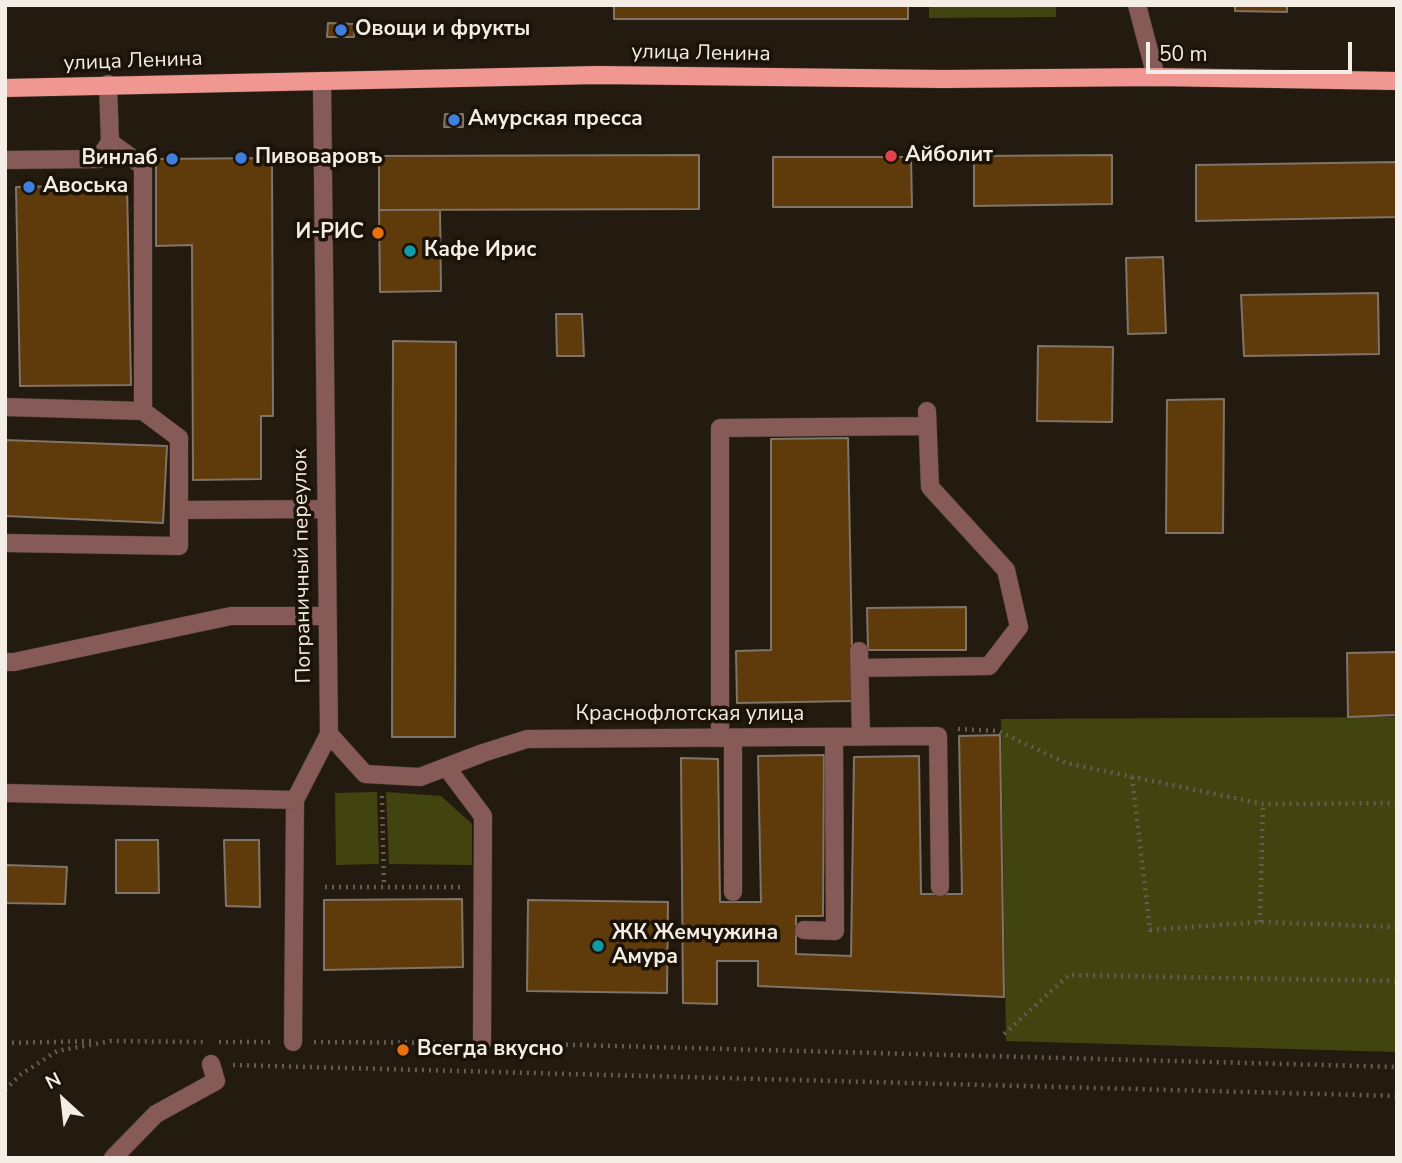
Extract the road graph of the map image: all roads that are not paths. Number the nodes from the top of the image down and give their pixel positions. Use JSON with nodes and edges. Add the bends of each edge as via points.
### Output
{"nodes":[{"id":1,"x":1137,"y":5,"type":"edge"},
{"id":2,"x":1156,"y":77,"type":"junction"},
{"id":3,"x":322,"y":81,"type":"junction"},
{"id":4,"x":1397,"y":81,"type":"edge"},
{"id":5,"x":108,"y":84,"type":"junction"},
{"id":6,"x":5,"y":88,"type":"edge"},
{"id":7,"x":110,"y":142,"type":"junction"},
{"id":8,"x":5,"y":160,"type":"edge"},
{"id":9,"x":5,"y":407,"type":"edge"},
{"id":10,"x":144,"y":411,"type":"junction"},
{"id":11,"x":325,"y":509,"type":"junction"},
{"id":12,"x":179,"y":510,"type":"junction"},
{"id":13,"x":5,"y":543,"type":"edge"},
{"id":14,"x":326,"y":616,"type":"junction"},
{"id":15,"x":5,"y":662,"type":"edge"},
{"id":16,"x":328,"y":734,"type":"junction"},
{"id":17,"x":861,"y":737,"type":"junction"},
{"id":18,"x":727,"y":738,"type":"junction"},
{"id":19,"x":834,"y":738,"type":"junction"},
{"id":20,"x":447,"y":768,"type":"junction"},
{"id":21,"x":5,"y":793,"type":"edge"},
{"id":22,"x":295,"y":800,"type":"junction"},
{"id":23,"x":940,"y":887,"type":"dead end"},
{"id":24,"x":733,"y":892,"type":"dead end"},
{"id":25,"x":804,"y":930,"type":"dead end"},
{"id":26,"x":293,"y":1042,"type":"road end"},
{"id":27,"x":482,"y":1043,"type":"road end"},
{"id":28,"x":211,"y":1064,"type":"road end"},
{"id":29,"x":113,"y":1158,"type":"edge"}],
"edges":[{"from":1,"to":2,"type":"street"},
{"from":2,"to":3,"type":"main road","name":"улица Ленина","via":[[597,75]]},
{"from":2,"to":4,"type":"main road","name":"улица Ленина"},
{"from":3,"to":5,"type":"main road","name":"улица Ленина"},
{"from":3,"to":11,"type":"street","name":"Пограничный переулок"},
{"from":5,"to":6,"type":"main road","name":"улица Ленина"},
{"from":5,"to":7,"type":"street"},
{"from":7,"to":8,"type":"street","via":[[99,159]]},
{"from":7,"to":10,"type":"street","via":[[143,166]]},
{"from":9,"to":10,"type":"street"},
{"from":10,"to":12,"type":"street","via":[[179,438]]},
{"from":11,"to":12,"type":"street"},
{"from":11,"to":14,"type":"street","name":"Пограничный переулок"},
{"from":12,"to":13,"type":"street","via":[[178,546]]},
{"from":14,"to":15,"type":"street","via":[[230,616]]},
{"from":14,"to":16,"type":"street","name":"Пограничный переулок"},
{"from":16,"to":20,"type":"street","name":"Краснофлотская улица","via":[[365,774],[420,777]]},
{"from":16,"to":22,"type":"street","name":"Пограничный переулок"},
{"from":17,"to":18,"type":"street","via":[[859,659],[989,666],[1019,627],[1006,570],[930,487],[927,418],[720,428]]},
{"from":17,"to":19,"type":"street","name":"Краснофлотская улица"},
{"from":17,"to":23,"type":"street","name":"Краснофлотская улица","via":[[937,736]]},
{"from":18,"to":19,"type":"street","name":"Краснофлотская улица"},
{"from":18,"to":20,"type":"street","name":"Краснофлотская улица","via":[[527,739]]},
{"from":18,"to":24,"type":"street"},
{"from":19,"to":25,"type":"street","via":[[835,931]]},
{"from":20,"to":27,"type":"street","via":[[483,816]]},
{"from":21,"to":22,"type":"street"},
{"from":22,"to":26,"type":"street","name":"Пограничный переулок"},
{"from":28,"to":29,"type":"street","via":[[216,1081],[156,1114]]}]}
